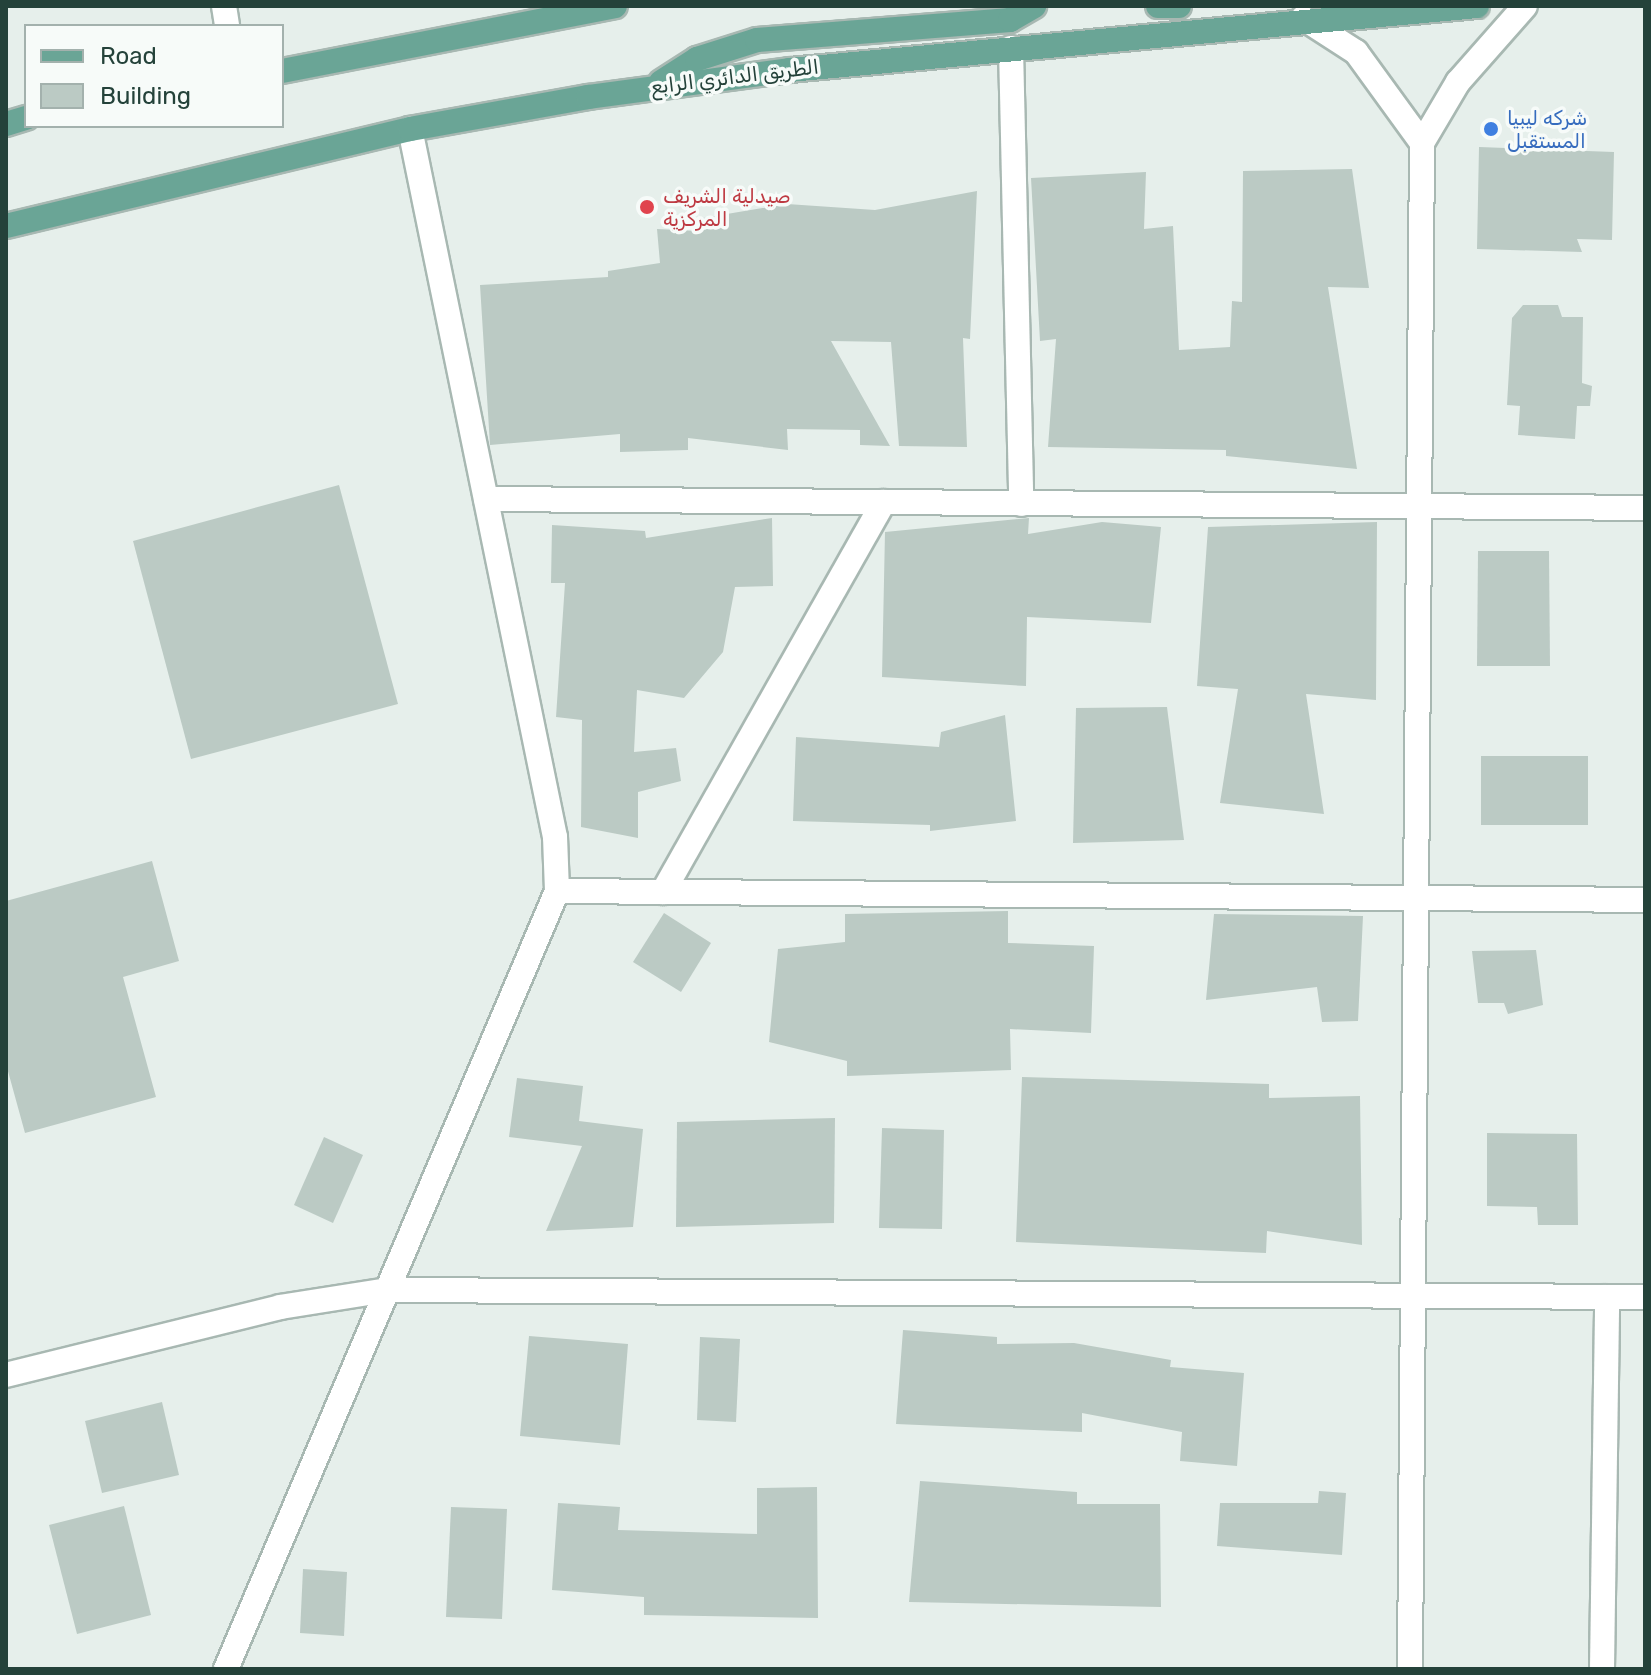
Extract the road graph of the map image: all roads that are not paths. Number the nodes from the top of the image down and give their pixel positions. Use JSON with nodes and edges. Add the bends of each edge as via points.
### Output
{"nodes":[{"id":1,"x":615,"y":6,"type":"edge"},
{"id":2,"x":1034,"y":6,"type":"edge"},
{"id":3,"x":1158,"y":6,"type":"edge"},
{"id":4,"x":1179,"y":6,"type":"edge"},
{"id":5,"x":1477,"y":6,"type":"edge"},
{"id":6,"x":1525,"y":6,"type":"edge"},
{"id":7,"x":1444,"y":7,"type":"edge"},
{"id":8,"x":1303,"y":18,"type":"junction"},
{"id":9,"x":1011,"y":48,"type":"junction"},
{"id":10,"x":284,"y":71,"type":"edge"},
{"id":11,"x":653,"y":87,"type":"junction"},
{"id":12,"x":410,"y":129,"type":"junction"},
{"id":13,"x":1422,"y":143,"type":"junction"},
{"id":14,"x":6,"y":226,"type":"edge"},
{"id":15,"x":486,"y":499,"type":"junction"},
{"id":16,"x":884,"y":502,"type":"junction"},
{"id":17,"x":1021,"y":504,"type":"junction"},
{"id":18,"x":1419,"y":506,"type":"junction"},
{"id":19,"x":1645,"y":508,"type":"edge"},
{"id":20,"x":557,"y":891,"type":"junction"},
{"id":21,"x":663,"y":892,"type":"junction"},
{"id":22,"x":1415,"y":899,"type":"junction"},
{"id":23,"x":1645,"y":900,"type":"edge"},
{"id":24,"x":387,"y":1290,"type":"junction"},
{"id":25,"x":1412,"y":1296,"type":"junction"},
{"id":26,"x":1607,"y":1297,"type":"junction"},
{"id":27,"x":1645,"y":1297,"type":"edge"},
{"id":28,"x":6,"y":1375,"type":"edge"},
{"id":29,"x":226,"y":1669,"type":"edge"},
{"id":30,"x":1410,"y":1669,"type":"edge"},
{"id":31,"x":1602,"y":1669,"type":"edge"}],
"edges":[{"from":1,"to":10,"type":"main road"},
{"from":2,"to":11,"type":"main road","via":[[1010,20],[757,40],[697,59]]},
{"from":3,"to":4,"type":"main road"},
{"from":5,"to":7,"type":"main road","name":"الطريق الدائري الرابع"},
{"from":6,"to":13,"type":"street","via":[[1472,63]]},
{"from":7,"to":8,"type":"main road","name":"الطريق الدائري الرابع"},
{"from":8,"to":9,"type":"main road","name":"الطريق الدائري الرابع"},
{"from":8,"to":13,"type":"street","via":[[1356,52]]},
{"from":9,"to":11,"type":"main road","name":"الطريق الدائري الرابع"},
{"from":9,"to":17,"type":"street"},
{"from":11,"to":12,"type":"main road","name":"الطريق الدائري الرابع"},
{"from":12,"to":14,"type":"main road","name":"الطريق الدائري الرابع"},
{"from":12,"to":15,"type":"street"},
{"from":13,"to":18,"type":"street"},
{"from":15,"to":16,"type":"street"},
{"from":15,"to":20,"type":"street","via":[[555,837]]},
{"from":16,"to":17,"type":"street"},
{"from":16,"to":21,"type":"street"},
{"from":17,"to":18,"type":"street"},
{"from":18,"to":19,"type":"street"},
{"from":18,"to":22,"type":"street"},
{"from":20,"to":21,"type":"street"},
{"from":20,"to":24,"type":"street"},
{"from":21,"to":22,"type":"street"},
{"from":22,"to":23,"type":"street"},
{"from":22,"to":25,"type":"street"},
{"from":24,"to":25,"type":"street"},
{"from":24,"to":28,"type":"street","via":[[280,1307]]},
{"from":24,"to":29,"type":"street"},
{"from":25,"to":26,"type":"street"},
{"from":25,"to":30,"type":"street"},
{"from":26,"to":27,"type":"street"},
{"from":26,"to":31,"type":"street"}]}
